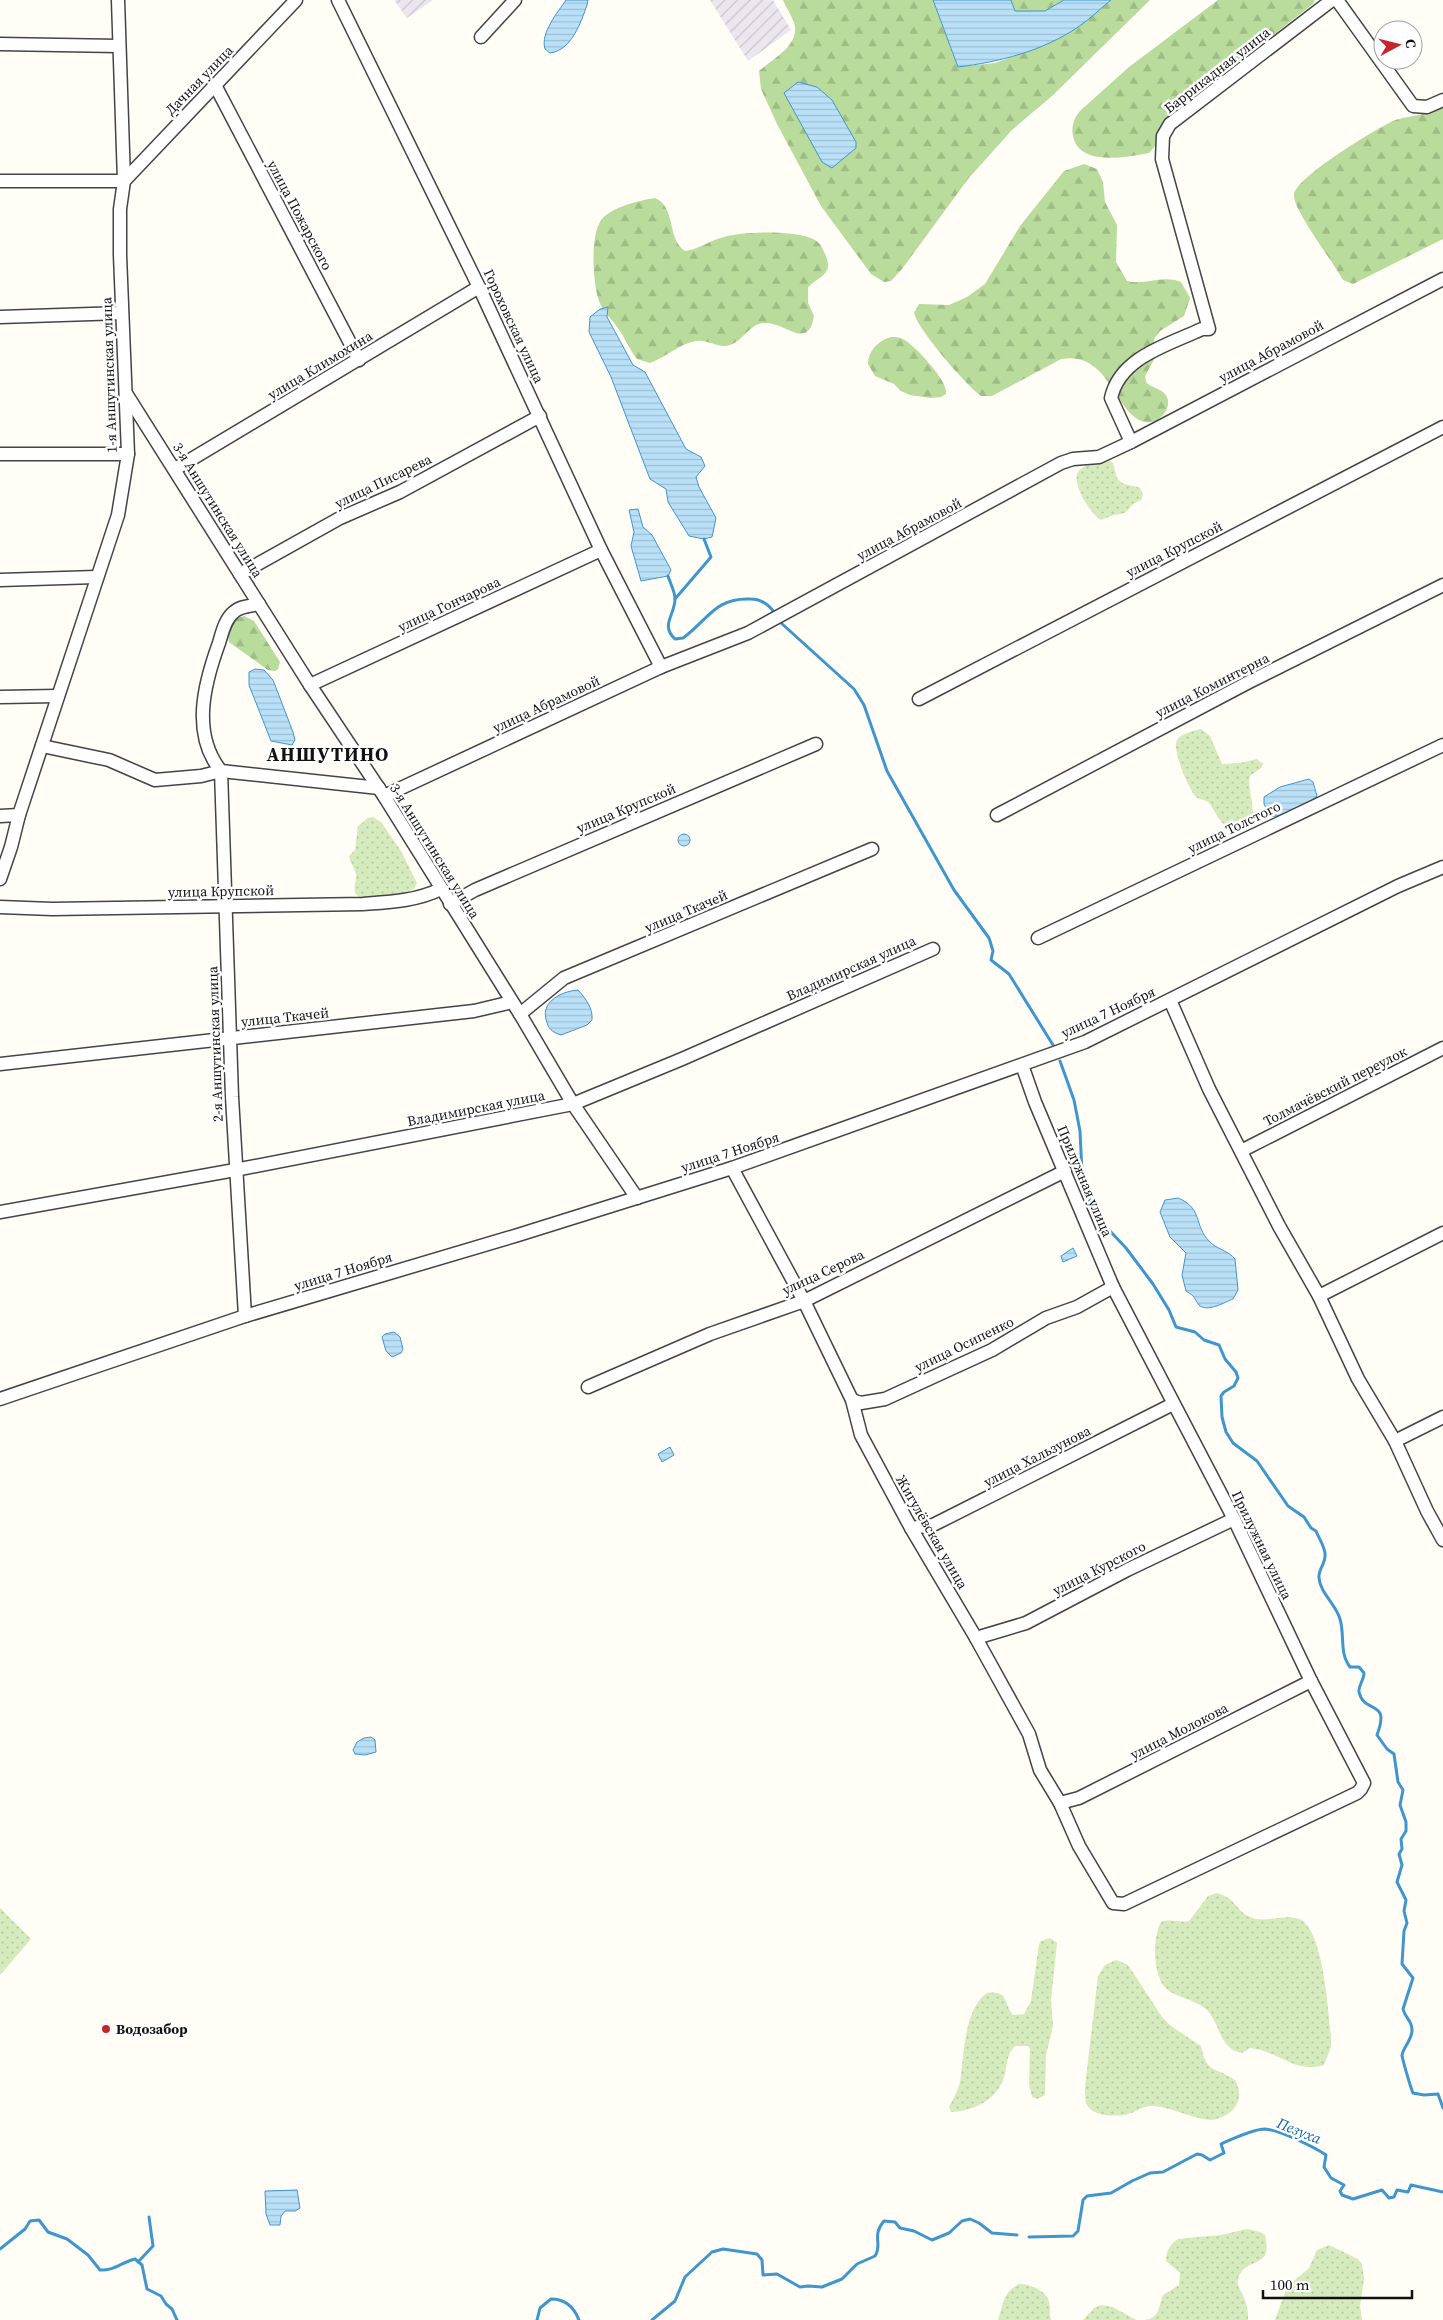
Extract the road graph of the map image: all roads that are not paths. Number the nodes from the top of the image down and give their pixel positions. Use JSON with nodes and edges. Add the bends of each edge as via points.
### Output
{"nodes":[{"id":1,"x":118,"y":0,"type":"edge"},
{"id":2,"x":296,"y":0,"type":"edge"},
{"id":3,"x":338,"y":0,"type":"edge"},
{"id":4,"x":515,"y":0,"type":"edge"},
{"id":5,"x":1332,"y":0,"type":"edge"},
{"id":6,"x":1337,"y":0,"type":"edge"},
{"id":7,"x":481,"y":38,"type":"dead end"},
{"id":8,"x":0,"y":44,"type":"edge"},
{"id":9,"x":119,"y":46,"type":"junction"},
{"id":10,"x":215,"y":85,"type":"junction"},
{"id":11,"x":1443,"y":100,"type":"edge"},
{"id":12,"x":0,"y":181,"type":"edge"},
{"id":13,"x":124,"y":181,"type":"junction"},
{"id":14,"x":1443,"y":279,"type":"edge"},
{"id":15,"x":480,"y":287,"type":"junction"},
{"id":16,"x":122,"y":313,"type":"junction"},
{"id":17,"x":0,"y":317,"type":"edge"},
{"id":18,"x":359,"y":360,"type":"junction"},
{"id":19,"x":127,"y":395,"type":"junction"},
{"id":20,"x":540,"y":416,"type":"junction"},
{"id":21,"x":1443,"y":428,"type":"edge"},
{"id":22,"x":1131,"y":442,"type":"junction"},
{"id":23,"x":0,"y":454,"type":"edge"},
{"id":24,"x":128,"y":454,"type":"junction"},
{"id":25,"x":175,"y":469,"type":"junction"},
{"id":26,"x":601,"y":550,"type":"junction"},
{"id":27,"x":240,"y":574,"type":"junction"},
{"id":28,"x":96,"y":577,"type":"junction"},
{"id":29,"x":0,"y":580,"type":"edge"},
{"id":30,"x":1443,"y":585,"type":"edge"},
{"id":31,"x":259,"y":604,"type":"junction"},
{"id":32,"x":661,"y":667,"type":"junction"},
{"id":33,"x":310,"y":685,"type":"junction"},
{"id":34,"x":58,"y":696,"type":"junction"},
{"id":35,"x":0,"y":697,"type":"edge"},
{"id":36,"x":919,"y":699,"type":"dead end"},
{"id":37,"x":816,"y":744,"type":"dead end"},
{"id":38,"x":1443,"y":745,"type":"edge"},
{"id":39,"x":42,"y":746,"type":"junction"},
{"id":40,"x":221,"y":771,"type":"junction"},
{"id":41,"x":381,"y":792,"type":"junction"},
{"id":42,"x":19,"y":815,"type":"junction"},
{"id":43,"x":997,"y":815,"type":"dead end"},
{"id":44,"x":0,"y":816,"type":"edge"},
{"id":45,"x":872,"y":849,"type":"dead end"},
{"id":46,"x":1443,"y":867,"type":"edge"},
{"id":47,"x":0,"y":879,"type":"edge"},
{"id":48,"x":441,"y":889,"type":"junction"},
{"id":49,"x":450,"y":904,"type":"junction"},
{"id":50,"x":225,"y":905,"type":"junction"},
{"id":51,"x":0,"y":907,"type":"edge"},
{"id":52,"x":1038,"y":938,"type":"dead end"},
{"id":53,"x":933,"y":948,"type":"dead end"},
{"id":54,"x":1170,"y":1000,"type":"junction"},
{"id":55,"x":512,"y":1002,"type":"junction"},
{"id":56,"x":520,"y":1014,"type":"junction"},
{"id":57,"x":230,"y":1039,"type":"junction"},
{"id":58,"x":1443,"y":1048,"type":"edge"},
{"id":59,"x":0,"y":1064,"type":"edge"},
{"id":60,"x":1022,"y":1065,"type":"junction"},
{"id":61,"x":573,"y":1104,"type":"junction"},
{"id":62,"x":1241,"y":1151,"type":"junction"},
{"id":63,"x":732,"y":1168,"type":"junction"},
{"id":64,"x":235,"y":1170,"type":"junction"},
{"id":65,"x":1065,"y":1170,"type":"junction"},
{"id":66,"x":637,"y":1198,"type":"junction"},
{"id":67,"x":0,"y":1212,"type":"edge"},
{"id":68,"x":1443,"y":1233,"type":"edge"},
{"id":69,"x":1114,"y":1287,"type":"junction"},
{"id":70,"x":1319,"y":1296,"type":"junction"},
{"id":71,"x":804,"y":1301,"type":"junction"},
{"id":72,"x":245,"y":1316,"type":"junction"},
{"id":73,"x":588,"y":1387,"type":"dead end"},
{"id":74,"x":0,"y":1399,"type":"edge"},
{"id":75,"x":852,"y":1400,"type":"junction"},
{"id":76,"x":1174,"y":1404,"type":"junction"},
{"id":77,"x":1443,"y":1417,"type":"edge"},
{"id":78,"x":1396,"y":1441,"type":"junction"},
{"id":79,"x":1234,"y":1519,"type":"junction"},
{"id":80,"x":911,"y":1528,"type":"junction"},
{"id":81,"x":1443,"y":1540,"type":"edge"},
{"id":82,"x":976,"y":1638,"type":"junction"},
{"id":83,"x":1311,"y":1681,"type":"junction"},
{"id":84,"x":1060,"y":1803,"type":"junction"},
{"id":85,"x":1116,"y":1904,"type":"joint"}],
"edges":[{"from":1,"to":9,"type":"street","name":"1-я Аншутинская улица"},
{"from":2,"to":10,"type":"street","name":"Дачная улица"},
{"from":3,"to":15,"type":"street","name":"Гороховская улица"},
{"from":4,"to":7,"type":"street"},
{"from":5,"to":22,"type":"street","name":"Баррикадная улица","via":[[1199,100],[1170,124],[1164,136],[1162,159],[1208,329],[1136,360],[1117,380],[1111,398]]},
{"from":6,"to":11,"type":"street","via":[[1413,106],[1427,107]]},
{"from":8,"to":9,"type":"street"},
{"from":9,"to":13,"type":"street","name":"1-я Аншутинская улица"},
{"from":10,"to":13,"type":"street","name":"Дачная улица"},
{"from":10,"to":18,"type":"street","name":"улица Пожарского"},
{"from":12,"to":13,"type":"street"},
{"from":13,"to":16,"type":"street","name":"1-я Аншутинская улица","via":[[120,209]]},
{"from":14,"to":22,"type":"street","name":"улица Абрамовой"},
{"from":15,"to":18,"type":"street","name":"улица Климохина"},
{"from":15,"to":20,"type":"street","name":"Гороховская улица"},
{"from":16,"to":17,"type":"street"},
{"from":16,"to":19,"type":"street","name":"1-я Аншутинская улица"},
{"from":18,"to":25,"type":"street","name":"улица Климохина"},
{"from":19,"to":24,"type":"street","name":"1-я Аншутинская улица"},
{"from":19,"to":25,"type":"street","name":"3-я Аншутинская улица"},
{"from":20,"to":26,"type":"street","name":"Гороховская улица"},
{"from":20,"to":27,"type":"street","name":"улица Писарева","via":[[400,492],[340,518]]},
{"from":21,"to":36,"type":"street","name":"улица Крупской"},
{"from":22,"to":32,"type":"street","name":"улица Абрамовой","via":[[1099,456],[1061,463],[748,633]]},
{"from":23,"to":24,"type":"street"},
{"from":24,"to":28,"type":"street","name":"1-я Аншутинская улица","via":[[118,515]]},
{"from":25,"to":27,"type":"street","name":"3-я Аншутинская улица"},
{"from":26,"to":32,"type":"street","name":"Гороховская улица"},
{"from":26,"to":33,"type":"street","name":"улица Гончарова"},
{"from":27,"to":31,"type":"street","name":"3-я Аншутинская улица"},
{"from":28,"to":29,"type":"street"},
{"from":28,"to":34,"type":"street","name":"1-я Аншутинская улица"},
{"from":30,"to":43,"type":"street","name":"улица Коминтерна","via":[[1249,682]]},
{"from":31,"to":33,"type":"street","name":"3-я Аншутинская улица"},
{"from":31,"to":40,"type":"street","via":[[238,609],[232,614],[208,672],[204,700],[206,744],[210,758]]},
{"from":32,"to":41,"type":"street","name":"улица Абрамовой"},
{"from":33,"to":41,"type":"street","name":"3-я Аншутинская улица"},
{"from":34,"to":35,"type":"street"},
{"from":34,"to":39,"type":"street","name":"1-я Аншутинская улица"},
{"from":37,"to":49,"type":"street","name":"улица Крупской","via":[[474,890]]},
{"from":38,"to":52,"type":"street","name":"улица Толстого"},
{"from":39,"to":40,"type":"street","via":[[109,760],[155,780]]},
{"from":39,"to":42,"type":"street","name":"1-я Аншутинская улица"},
{"from":40,"to":41,"type":"street"},
{"from":40,"to":50,"type":"street","name":"2-я Аншутинская улица"},
{"from":41,"to":48,"type":"street","name":"3-я Аншутинская улица"},
{"from":42,"to":44,"type":"street"},
{"from":42,"to":47,"type":"street","name":"1-я Аншутинская улица"},
{"from":45,"to":56,"type":"street","name":"улица Ткачей","via":[[564,978]]},
{"from":46,"to":54,"type":"street","name":"улица 7 Ноября"},
{"from":48,"to":49,"type":"street","name":"3-я Аншутинская улица"},
{"from":48,"to":50,"type":"street","name":"улица Крупской","via":[[427,895],[381,903]]},
{"from":49,"to":55,"type":"street","name":"3-я Аншутинская улица"},
{"from":50,"to":51,"type":"street","name":"улица Крупской"},
{"from":50,"to":57,"type":"street","name":"2-я Аншутинская улица"},
{"from":53,"to":61,"type":"street","name":"Владимирская улица"},
{"from":54,"to":60,"type":"street","name":"улица 7 Ноября","via":[[1085,1042]]},
{"from":54,"to":62,"type":"street","via":[[1209,1089]]},
{"from":55,"to":56,"type":"street","name":"3-я Аншутинская улица"},
{"from":55,"to":57,"type":"street","name":"улица Ткачей","via":[[474,1011]]},
{"from":56,"to":61,"type":"street","name":"3-я Аншутинская улица"},
{"from":57,"to":59,"type":"street","name":"улица Ткачей"},
{"from":57,"to":64,"type":"street","name":"2-я Аншутинская улица"},
{"from":58,"to":62,"type":"street","name":"Толмачёвский переулок"},
{"from":60,"to":63,"type":"street","name":"улица 7 Ноября"},
{"from":60,"to":65,"type":"street","name":"Прилужная улица"},
{"from":61,"to":64,"type":"street","name":"Владимирская улица"},
{"from":61,"to":66,"type":"street","name":"3-я Аншутинская улица"},
{"from":62,"to":70,"type":"street"},
{"from":63,"to":66,"type":"street","name":"улица 7 Ноября"},
{"from":63,"to":71,"type":"street","name":"Жигулёвская улица"},
{"from":64,"to":67,"type":"street","name":"Владимирская улица"},
{"from":64,"to":72,"type":"street","name":"2-я Аншутинская улица"},
{"from":65,"to":69,"type":"street","name":"Прилужная улица"},
{"from":65,"to":71,"type":"street","name":"улица Серова"},
{"from":66,"to":72,"type":"street","name":"улица 7 Ноября"},
{"from":68,"to":70,"type":"street"},
{"from":69,"to":75,"type":"street","name":"улица Осипенко","via":[[1077,1307],[1046,1318],[992,1350],[885,1399],[861,1403]]},
{"from":69,"to":76,"type":"street","name":"Прилужная улица"},
{"from":70,"to":78,"type":"street","via":[[1358,1379]]},
{"from":71,"to":73,"type":"street","name":"улица Серова","via":[[710,1334]]},
{"from":71,"to":75,"type":"street","name":"Жигулёвская улица"},
{"from":72,"to":74,"type":"street","name":"улица 7 Ноября"},
{"from":75,"to":80,"type":"street","name":"Жигулёвская улица","via":[[862,1435]]},
{"from":76,"to":79,"type":"street","name":"Прилужная улица"},
{"from":76,"to":80,"type":"street","name":"улица Хальзунова","via":[[932,1525]]},
{"from":77,"to":78,"type":"street"},
{"from":78,"to":81,"type":"street"},
{"from":79,"to":82,"type":"street","name":"улица Курского","via":[[1026,1623]]},
{"from":79,"to":83,"type":"street","name":"Прилужная улица"},
{"from":80,"to":82,"type":"street","name":"Жигулёвская улица"},
{"from":82,"to":84,"type":"street","name":"Жигулёвская улица","via":[[1029,1734],[1040,1770]]},
{"from":83,"to":84,"type":"street","name":"улица Молокова","via":[[1079,1798]]},
{"from":83,"to":85,"type":"street","name":"Прилужная улица","via":[[1362,1777],[1361,1789],[1124,1904]]},
{"from":84,"to":85,"type":"street","name":"Жигулёвская улица","via":[[1079,1846]]}]}
